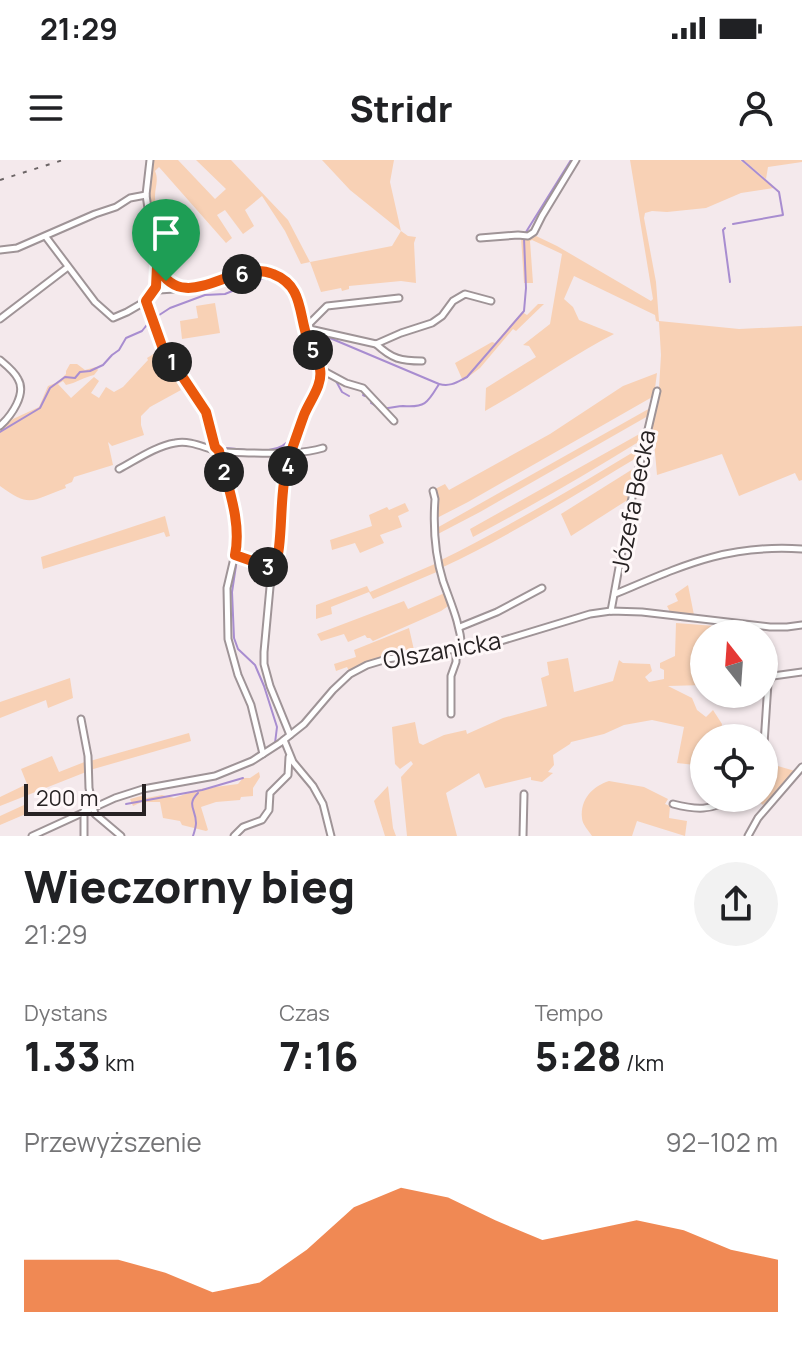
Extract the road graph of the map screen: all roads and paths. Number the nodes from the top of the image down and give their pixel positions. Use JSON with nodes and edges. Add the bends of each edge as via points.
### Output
{"nodes":[{"id":1,"x":150,"y":160,"type":"edge"},
{"id":2,"x":576,"y":160,"type":"edge"},
{"id":3,"x":146,"y":195,"type":"junction"},
{"id":4,"x":46,"y":237,"type":"junction"},
{"id":5,"x":480,"y":238,"type":"dead end"},
{"id":6,"x":0,"y":250,"type":"edge"},
{"id":7,"x":157,"y":266,"type":"junction"},
{"id":8,"x":68,"y":267,"type":"junction"},
{"id":9,"x":181,"y":288,"type":"junction"},
{"id":10,"x":154,"y":292,"type":"junction"},
{"id":11,"x":399,"y":298,"type":"dead end"},
{"id":12,"x":146,"y":301,"type":"junction"},
{"id":13,"x":491,"y":301,"type":"dead end"},
{"id":14,"x":0,"y":319,"type":"edge"},
{"id":15,"x":305,"y":328,"type":"junction"},
{"id":16,"x":376,"y":344,"type":"junction"},
{"id":17,"x":0,"y":360,"type":"edge"},
{"id":18,"x":422,"y":361,"type":"dead end"},
{"id":19,"x":320,"y":369,"type":"junction"},
{"id":20,"x":657,"y":391,"type":"dead end"},
{"id":21,"x":394,"y":421,"type":"dead end"},
{"id":22,"x":0,"y":426,"type":"edge"},
{"id":23,"x":323,"y":448,"type":"dead end"},
{"id":24,"x":219,"y":451,"type":"junction"},
{"id":25,"x":291,"y":454,"type":"junction"},
{"id":26,"x":119,"y":469,"type":"dead end"},
{"id":27,"x":433,"y":491,"type":"dead end"},
{"id":28,"x":802,"y":549,"type":"edge"},
{"id":29,"x":235,"y":555,"type":"junction"},
{"id":30,"x":266,"y":563,"type":"junction"},
{"id":31,"x":277,"y":564,"type":"junction"},
{"id":32,"x":273,"y":576,"type":"junction"},
{"id":33,"x":542,"y":588,"type":"dead end"},
{"id":34,"x":614,"y":594,"type":"junction"},
{"id":35,"x":611,"y":611,"type":"junction"},
{"id":36,"x":802,"y":625,"type":"edge"},
{"id":37,"x":460,"y":627,"type":"junction"},
{"id":38,"x":459,"y":648,"type":"junction"},
{"id":39,"x":802,"y":672,"type":"edge"},
{"id":40,"x":451,"y":714,"type":"dead end"},
{"id":41,"x":81,"y":719,"type":"dead end"},
{"id":42,"x":765,"y":724,"type":"edge"},
{"id":43,"x":290,"y":735,"type":"junction"},
{"id":44,"x":278,"y":744,"type":"junction"},
{"id":45,"x":263,"y":754,"type":"junction"},
{"id":46,"x":290,"y":756,"type":"junction"},
{"id":47,"x":802,"y":767,"type":"edge"},
{"id":48,"x":524,"y":794,"type":"dead end"},
{"id":49,"x":673,"y":804,"type":"dead end"},
{"id":50,"x":93,"y":807,"type":"junction"},
{"id":51,"x":690,"y":808,"type":"edge"},
{"id":52,"x":84,"y":811,"type":"junction"},
{"id":53,"x":237,"y":833,"type":"edge"},
{"id":54,"x":32,"y":836,"type":"edge"},
{"id":55,"x":84,"y":836,"type":"edge"},
{"id":56,"x":121,"y":836,"type":"edge"},
{"id":57,"x":331,"y":836,"type":"edge"},
{"id":58,"x":523,"y":836,"type":"edge"},
{"id":59,"x":748,"y":836,"type":"edge"}],
"edges":[{"from":1,"to":3,"type":"street"},
{"from":2,"to":5,"type":"street","via":[[534,232]]},
{"from":3,"to":4,"type":"street"},
{"from":3,"to":7,"type":"street"},
{"from":4,"to":6,"type":"street"},
{"from":4,"to":8,"type":"street"},
{"from":7,"to":9,"type":"street","via":[[166,281]]},
{"from":7,"to":10,"type":"street"},
{"from":8,"to":12,"type":"street","via":[[113,318]]},
{"from":8,"to":14,"type":"street"},
{"from":9,"to":10,"type":"street"},
{"from":9,"to":15,"type":"street","via":[[250,271],[270,272],[295,290]]},
{"from":10,"to":12,"type":"street"},
{"from":11,"to":15,"type":"street","via":[[327,306]]},
{"from":12,"to":24,"type":"street","via":[[162,346],[206,412]]},
{"from":13,"to":16,"type":"street","via":[[465,294],[432,323]]},
{"from":15,"to":16,"type":"street"},
{"from":15,"to":19,"type":"street"},
{"from":16,"to":18,"type":"street","via":[[401,360]]},
{"from":17,"to":22,"type":"street","via":[[21,388]]},
{"from":19,"to":21,"type":"street","via":[[363,388]]},
{"from":19,"to":25,"type":"street","via":[[318,388]]},
{"from":20,"to":34,"type":"street","name":"Józefa Becka"},
{"from":23,"to":25,"type":"street"},
{"from":24,"to":25,"type":"street"},
{"from":24,"to":26,"type":"street","via":[[177,442]]},
{"from":24,"to":29,"type":"street","via":[[237,526]]},
{"from":25,"to":31,"type":"street"},
{"from":27,"to":37,"type":"street","via":[[436,551]]},
{"from":28,"to":34,"type":"street","via":[[757,548],[710,556]]},
{"from":29,"to":30,"type":"street"},
{"from":29,"to":45,"type":"street","via":[[227,588],[228,639]]},
{"from":30,"to":31,"type":"street"},
{"from":30,"to":32,"type":"street"},
{"from":31,"to":32,"type":"street"},
{"from":32,"to":43,"type":"street","via":[[264,664]]},
{"from":33,"to":37,"type":"street"},
{"from":34,"to":35,"type":"street","name":"Józefa Becka"},
{"from":35,"to":36,"type":"street","name":"Olszanicka","via":[[770,627]]},
{"from":35,"to":38,"type":"street","name":"Olszanicka"},
{"from":37,"to":38,"type":"street"},
{"from":38,"to":40,"type":"street","via":[[451,676]]},
{"from":38,"to":43,"type":"street","name":"Olszanicka","via":[[398,656],[358,669]]},
{"from":39,"to":42,"type":"street","via":[[773,676],[768,683]]},
{"from":41,"to":50,"type":"street"},
{"from":43,"to":44,"type":"street","name":"Olszanicka"},
{"from":44,"to":45,"type":"street","name":"Olszanicka"},
{"from":44,"to":46,"type":"street"},
{"from":45,"to":50,"type":"street","name":"Olszanicka","via":[[225,773],[143,789]]},
{"from":46,"to":53,"type":"street","via":[[287,777],[270,793],[269,810],[262,820]]},
{"from":46,"to":57,"type":"street","via":[[323,804]]},
{"from":47,"to":59,"type":"street"},
{"from":48,"to":58,"type":"street"},
{"from":49,"to":51,"type":"street"},
{"from":50,"to":52,"type":"street","name":"Olszanicka"},
{"from":50,"to":56,"type":"street"},
{"from":52,"to":54,"type":"street","name":"Olszanicka"},
{"from":52,"to":55,"type":"street"}]}
